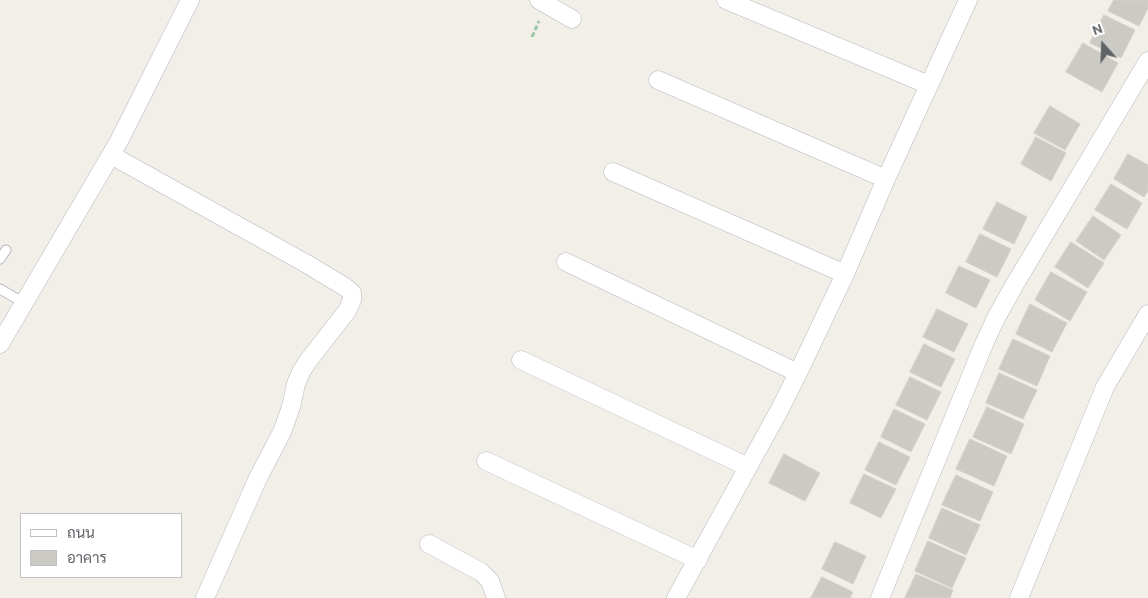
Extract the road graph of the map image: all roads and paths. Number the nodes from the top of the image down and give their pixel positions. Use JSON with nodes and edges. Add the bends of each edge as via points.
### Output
{"nodes":[{"id":1,"x":190,"y":0,"type":"edge"},
{"id":2,"x":539,"y":0,"type":"edge"},
{"id":3,"x":726,"y":0,"type":"edge"},
{"id":4,"x":968,"y":0,"type":"edge"},
{"id":5,"x":572,"y":19,"type":"dead end"},
{"id":6,"x":1148,"y":61,"type":"edge"},
{"id":7,"x":658,"y":80,"type":"dead end"},
{"id":8,"x":929,"y":85,"type":"junction"},
{"id":9,"x":111,"y":155,"type":"junction"},
{"id":10,"x":613,"y":172,"type":"dead end"},
{"id":11,"x":886,"y":179,"type":"junction"},
{"id":12,"x":6,"y":250,"type":"dead end"},
{"id":13,"x":0,"y":259,"type":"edge"},
{"id":14,"x":566,"y":262,"type":"dead end"},
{"id":15,"x":845,"y":274,"type":"junction"},
{"id":16,"x":0,"y":289,"type":"edge"},
{"id":17,"x":24,"y":303,"type":"junction"},
{"id":18,"x":1148,"y":314,"type":"edge"},
{"id":19,"x":0,"y":344,"type":"edge"},
{"id":20,"x":521,"y":360,"type":"dead end"},
{"id":21,"x":798,"y":373,"type":"junction"},
{"id":22,"x":486,"y":461,"type":"dead end"},
{"id":23,"x":748,"y":467,"type":"junction"},
{"id":24,"x":429,"y":544,"type":"dead end"},
{"id":25,"x":698,"y":560,"type":"junction"},
{"id":26,"x":205,"y":598,"type":"edge"},
{"id":27,"x":496,"y":598,"type":"edge"},
{"id":28,"x":676,"y":598,"type":"edge"},
{"id":29,"x":880,"y":598,"type":"edge"},
{"id":30,"x":1019,"y":598,"type":"edge"}],
"edges":[{"from":1,"to":9,"type":"street"},
{"from":2,"to":5,"type":"street"},
{"from":3,"to":8,"type":"street"},
{"from":4,"to":8,"type":"street"},
{"from":6,"to":29,"type":"street","via":[[996,318]]},
{"from":7,"to":11,"type":"street"},
{"from":8,"to":11,"type":"street"},
{"from":9,"to":17,"type":"street"},
{"from":9,"to":26,"type":"street","via":[[307,264],[352,293],[347,311],[301,372],[282,432]]},
{"from":10,"to":15,"type":"street"},
{"from":11,"to":15,"type":"street"},
{"from":12,"to":13,"type":"lane"},
{"from":14,"to":21,"type":"street"},
{"from":15,"to":21,"type":"street"},
{"from":16,"to":17,"type":"lane"},
{"from":17,"to":19,"type":"street"},
{"from":18,"to":30,"type":"street","via":[[1105,387]]},
{"from":20,"to":23,"type":"street"},
{"from":21,"to":23,"type":"street"},
{"from":22,"to":25,"type":"street"},
{"from":23,"to":25,"type":"street"},
{"from":24,"to":27,"type":"street","via":[[481,572],[490,581]]},
{"from":25,"to":28,"type":"street"}]}
